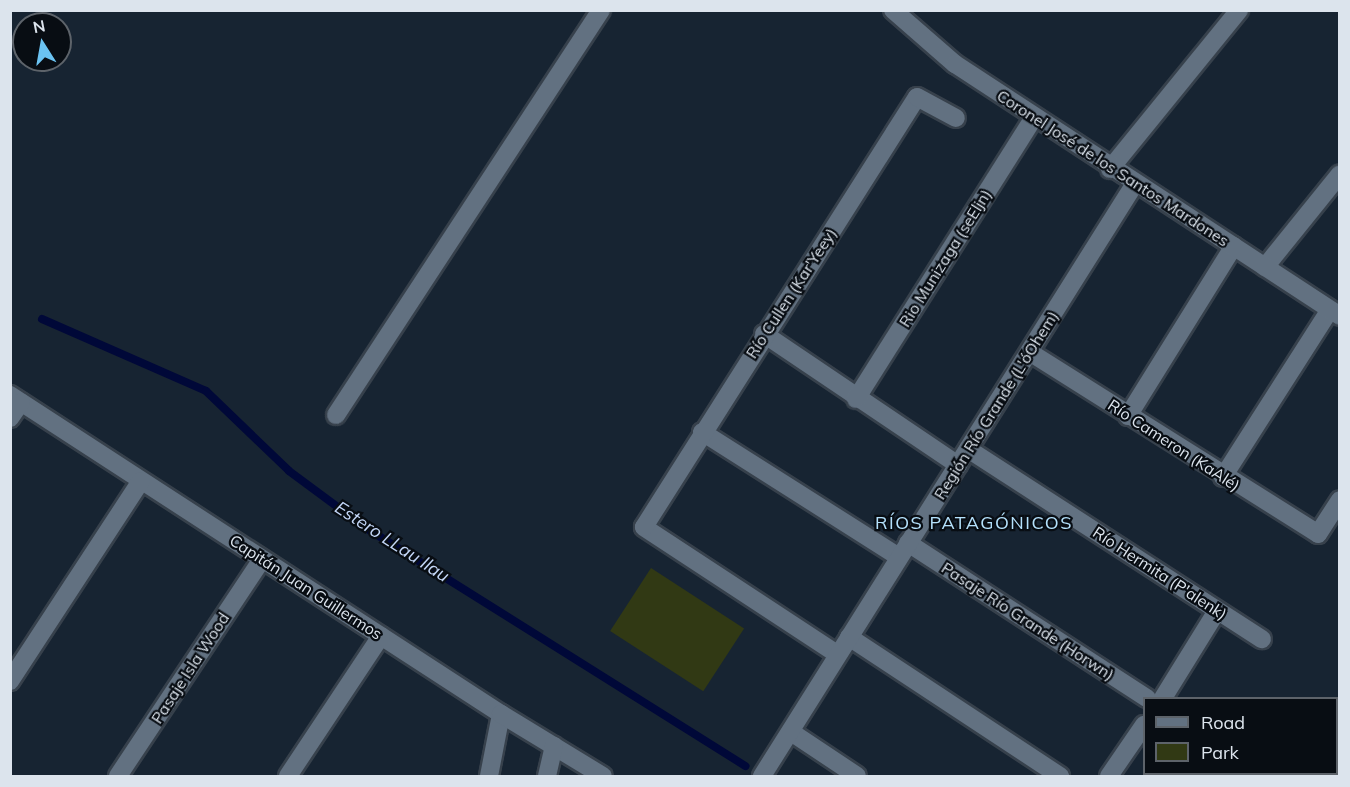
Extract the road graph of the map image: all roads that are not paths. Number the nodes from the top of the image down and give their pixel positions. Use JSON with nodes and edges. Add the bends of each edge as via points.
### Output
{"nodes":[{"id":1,"x":601,"y":10,"type":"edge"},
{"id":2,"x":893,"y":10,"type":"edge"},
{"id":3,"x":1239,"y":10,"type":"edge"},
{"id":4,"x":1034,"y":117,"type":"junction"},
{"id":5,"x":956,"y":118,"type":"dead end"},
{"id":6,"x":1110,"y":169,"type":"junction"},
{"id":7,"x":1340,"y":174,"type":"edge"},
{"id":8,"x":1134,"y":185,"type":"junction"},
{"id":9,"x":1234,"y":246,"type":"junction"},
{"id":10,"x":1265,"y":267,"type":"junction"},
{"id":11,"x":1335,"y":313,"type":"edge"},
{"id":12,"x":764,"y":334,"type":"junction"},
{"id":13,"x":1031,"y":352,"type":"junction"},
{"id":14,"x":16,"y":399,"type":"edge"},
{"id":15,"x":856,"y":399,"type":"junction"},
{"id":16,"x":336,"y":415,"type":"dead end"},
{"id":17,"x":1128,"y":416,"type":"junction"},
{"id":18,"x":10,"y":418,"type":"edge"},
{"id":19,"x":702,"y":432,"type":"junction"},
{"id":20,"x":968,"y":449,"type":"junction"},
{"id":21,"x":958,"y":465,"type":"junction"},
{"id":22,"x":1223,"y":477,"type":"junction"},
{"id":23,"x":141,"y":481,"type":"junction"},
{"id":24,"x":1340,"y":500,"type":"edge"},
{"id":25,"x":903,"y":550,"type":"junction"},
{"id":26,"x":262,"y":559,"type":"junction"},
{"id":27,"x":1217,"y":610,"type":"junction"},
{"id":28,"x":381,"y":636,"type":"junction"},
{"id":29,"x":849,"y":637,"type":"junction"},
{"id":30,"x":1262,"y":639,"type":"dead end"},
{"id":31,"x":837,"y":654,"type":"junction"},
{"id":32,"x":10,"y":681,"type":"edge"},
{"id":33,"x":1145,"y":697,"type":"edge"},
{"id":34,"x":1164,"y":697,"type":"edge"},
{"id":35,"x":501,"y":714,"type":"junction"},
{"id":36,"x":1143,"y":726,"type":"edge"},
{"id":37,"x":790,"y":732,"type":"junction"},
{"id":38,"x":554,"y":746,"type":"junction"},
{"id":39,"x":118,"y":777,"type":"edge"},
{"id":40,"x":288,"y":777,"type":"edge"},
{"id":41,"x":489,"y":777,"type":"edge"},
{"id":42,"x":547,"y":777,"type":"edge"},
{"id":43,"x":603,"y":777,"type":"edge"},
{"id":44,"x":762,"y":777,"type":"edge"},
{"id":45,"x":857,"y":777,"type":"edge"},
{"id":46,"x":1060,"y":777,"type":"edge"},
{"id":47,"x":1109,"y":777,"type":"edge"}],
"edges":[{"from":1,"to":16,"type":"street"},
{"from":2,"to":4,"type":"street","name":"Coronel José de los Santos Mardones","via":[[955,64]]},
{"from":3,"to":6,"type":"street"},
{"from":4,"to":6,"type":"street","name":"Coronel José de los Santos Mardones"},
{"from":4,"to":15,"type":"street","name":"Rio Munizaga (seEljn)"},
{"from":5,"to":12,"type":"street","name":"Río Cullen (Kar'Yeey)","via":[[917,97]]},
{"from":6,"to":8,"type":"street","name":"Coronel José de los Santos Mardones"},
{"from":7,"to":10,"type":"street"},
{"from":8,"to":9,"type":"street","name":"Coronel José de los Santos Mardones"},
{"from":8,"to":13,"type":"street","name":"Región Río Grande (L'óOhem)"},
{"from":9,"to":10,"type":"street","name":"Coronel José de los Santos Mardones"},
{"from":9,"to":17,"type":"street"},
{"from":10,"to":11,"type":"street","name":"Coronel José de los Santos Mardones"},
{"from":11,"to":22,"type":"street"},
{"from":12,"to":15,"type":"street"},
{"from":12,"to":19,"type":"street","name":"Río Cullen (Kar'Yeey)"},
{"from":13,"to":17,"type":"street","name":"Río Cameron (KaAlé)"},
{"from":13,"to":20,"type":"street","name":"Región Río Grande (L'óOhem)"},
{"from":14,"to":18,"type":"street"},
{"from":14,"to":23,"type":"street","name":"Capitán Juan Guillermos"},
{"from":15,"to":21,"type":"street"},
{"from":17,"to":22,"type":"street","name":"Río Cameron (KaAlé)"},
{"from":19,"to":25,"type":"street","name":"Pasaje Río Grande (Horwn)"},
{"from":19,"to":31,"type":"street","name":"Río Cullen (Kar'Yeey)","via":[[644,527]]},
{"from":20,"to":21,"type":"street","name":"Región Río Grande (L'óOhem)"},
{"from":20,"to":27,"type":"street","name":"Río Hermita (P'alenk)"},
{"from":21,"to":25,"type":"street","name":"Región Río Grande (L'óOhem)"},
{"from":22,"to":24,"type":"street","name":"Río Cameron (KaAlé)","via":[[1318,534]]},
{"from":23,"to":26,"type":"street","name":"Capitán Juan Guillermos"},
{"from":23,"to":32,"type":"street"},
{"from":25,"to":29,"type":"street","name":"Región Río Grande (L'óOhem)"},
{"from":25,"to":33,"type":"street","name":"Pasaje Río Grande (Horwn)"},
{"from":26,"to":28,"type":"street","name":"Capitán Juan Guillermos"},
{"from":26,"to":39,"type":"street","name":"Pasaje Isla Wood"},
{"from":27,"to":30,"type":"street","name":"Río Hermita (P'alenk)"},
{"from":27,"to":34,"type":"street"},
{"from":28,"to":35,"type":"street","name":"Capitán Juan Guillermos"},
{"from":28,"to":40,"type":"street"},
{"from":29,"to":31,"type":"street","name":"Región Río Grande (L'óOhem)"},
{"from":29,"to":46,"type":"street"},
{"from":31,"to":37,"type":"street","name":"Región Río Grande (L'óOhem)"},
{"from":35,"to":38,"type":"street","name":"Capitán Juan Guillermos"},
{"from":35,"to":41,"type":"street"},
{"from":36,"to":47,"type":"street"},
{"from":37,"to":44,"type":"street","name":"Región Río Grande (L'óOhem)"},
{"from":37,"to":45,"type":"street"},
{"from":38,"to":42,"type":"street"},
{"from":38,"to":43,"type":"street","name":"Capitán Juan Guillermos"}]}
